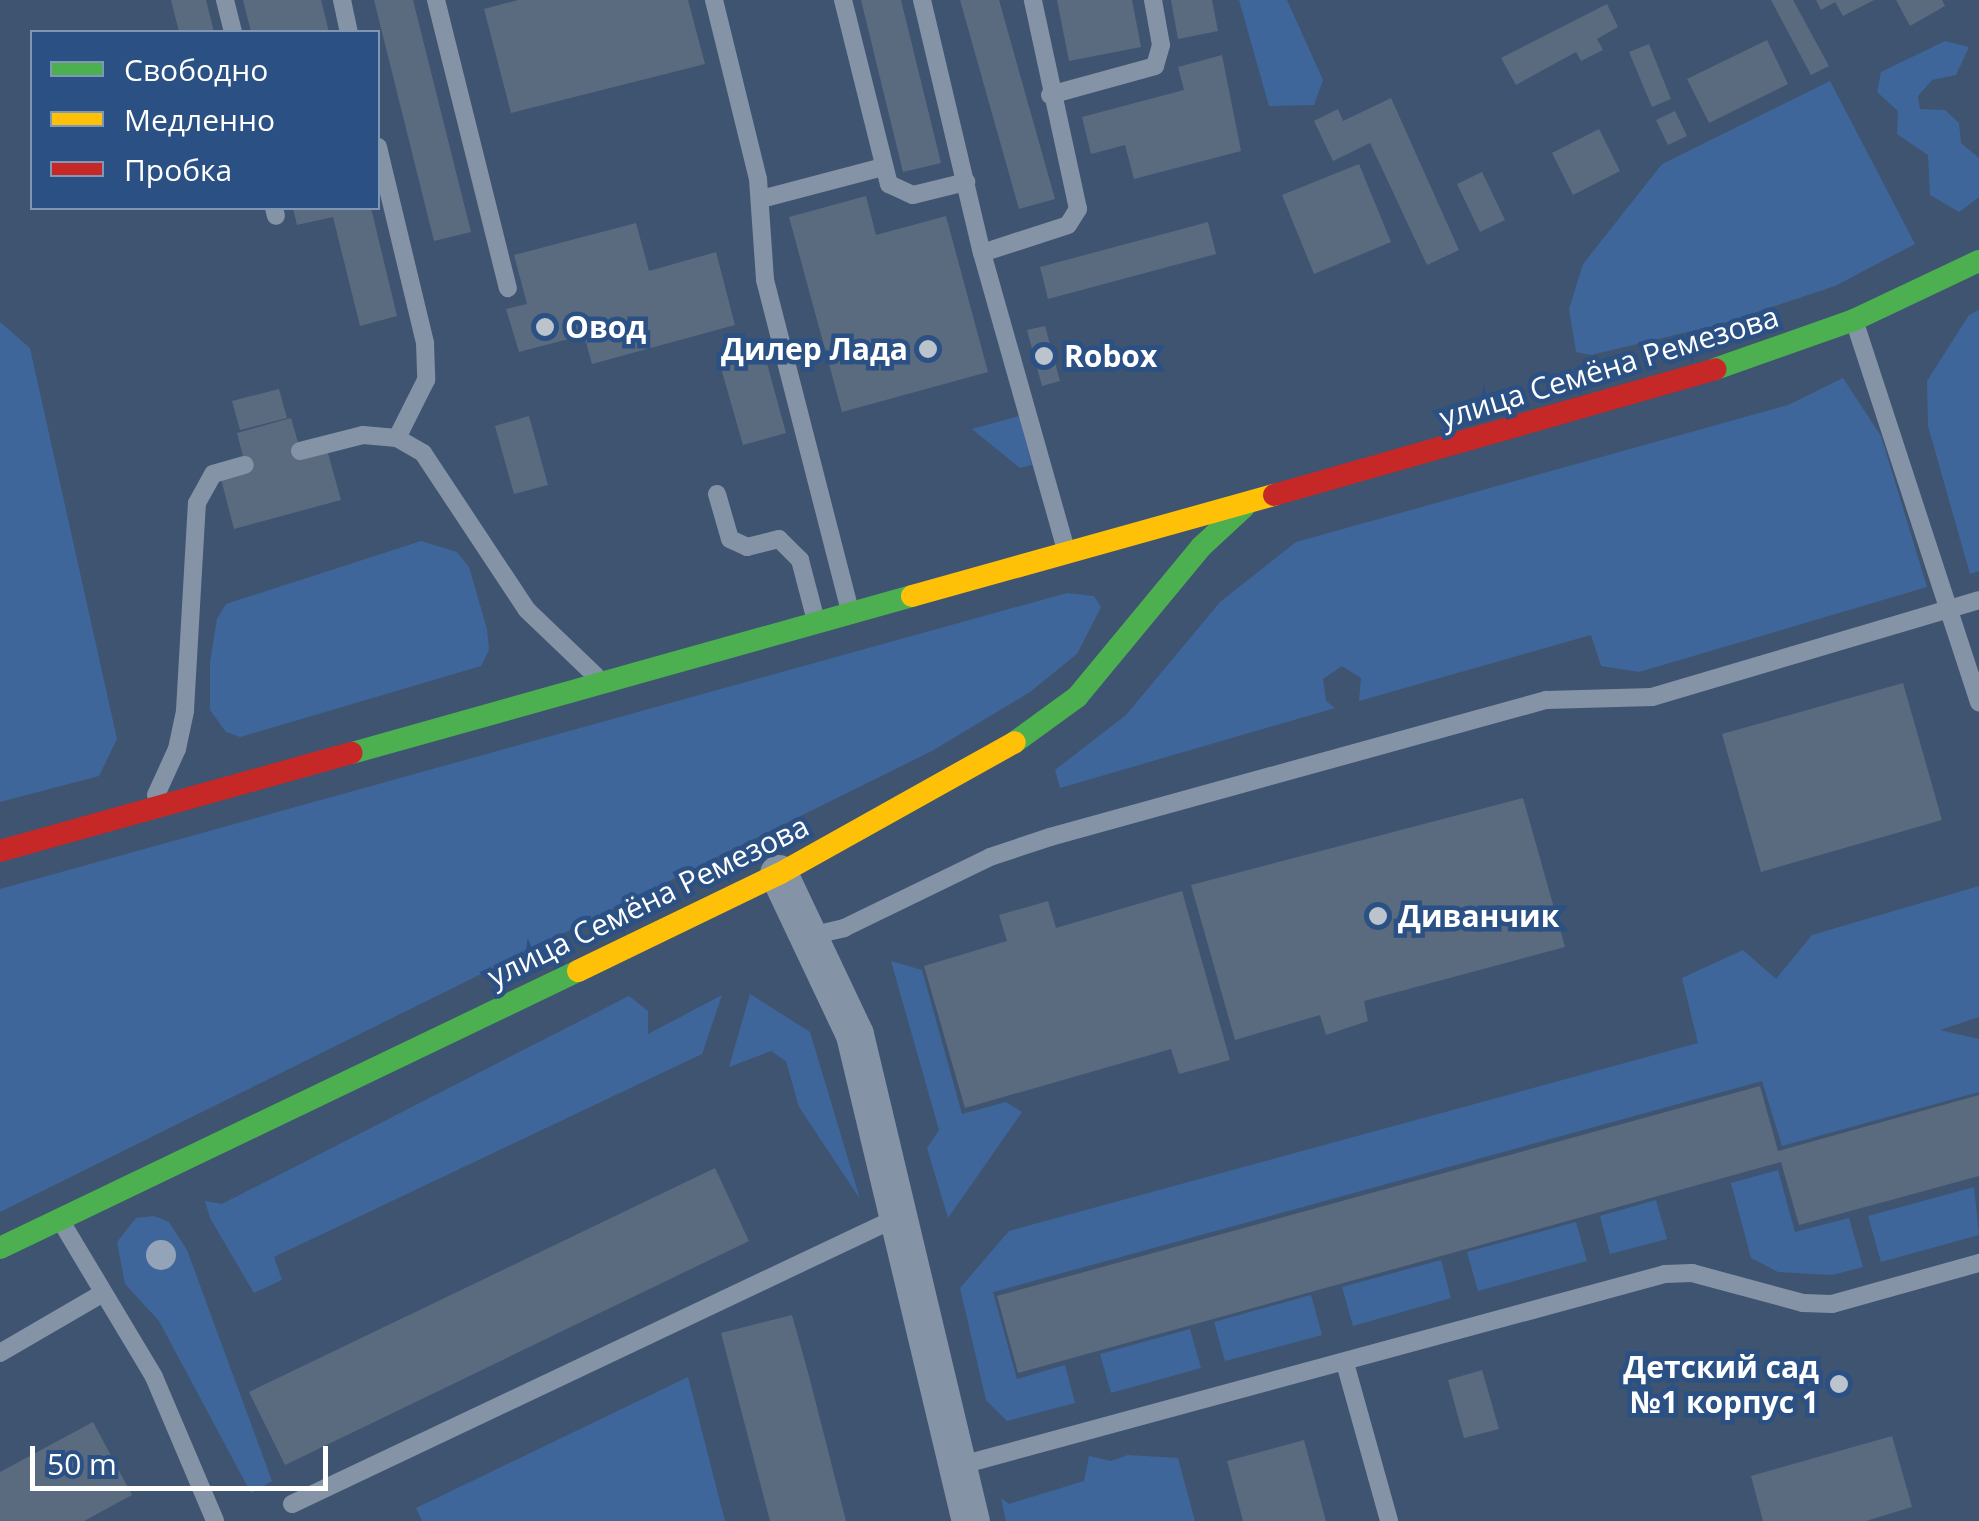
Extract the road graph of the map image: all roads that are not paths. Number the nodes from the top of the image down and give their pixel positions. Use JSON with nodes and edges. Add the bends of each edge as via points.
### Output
{"nodes":[{"id":1,"x":225,"y":0,"type":"edge"},
{"id":2,"x":342,"y":0,"type":"edge"},
{"id":3,"x":436,"y":0,"type":"edge"},
{"id":4,"x":714,"y":0,"type":"edge"},
{"id":5,"x":843,"y":0,"type":"edge"},
{"id":6,"x":922,"y":0,"type":"edge"},
{"id":7,"x":1033,"y":0,"type":"edge"},
{"id":8,"x":1153,"y":0,"type":"edge"},
{"id":9,"x":232,"y":30,"type":"edge"},
{"id":10,"x":350,"y":30,"type":"edge"},
{"id":11,"x":1050,"y":95,"type":"junction"},
{"id":12,"x":380,"y":156,"type":"edge"},
{"id":13,"x":883,"y":167,"type":"junction"},
{"id":14,"x":966,"y":182,"type":"junction"},
{"id":15,"x":761,"y":199,"type":"junction"},
{"id":16,"x":982,"y":252,"type":"junction"},
{"id":17,"x":1979,"y":261,"type":"edge"},
{"id":18,"x":508,"y":288,"type":"dead end"},
{"id":19,"x":1854,"y":320,"type":"junction"},
{"id":20,"x":397,"y":438,"type":"junction"},
{"id":21,"x":300,"y":450,"type":"dead end"},
{"id":22,"x":245,"y":465,"type":"dead end"},
{"id":23,"x":717,"y":494,"type":"dead end"},
{"id":24,"x":1246,"y":504,"type":"junction"},
{"id":25,"x":1068,"y":554,"type":"junction"},
{"id":26,"x":1113,"y":568,"type":"dead end"},
{"id":27,"x":1130,"y":600,"type":"dead end"},
{"id":28,"x":1979,"y":600,"type":"edge"},
{"id":29,"x":1950,"y":609,"type":"junction"},
{"id":30,"x":850,"y":613,"type":"junction"},
{"id":31,"x":817,"y":622,"type":"junction"},
{"id":32,"x":1126,"y":646,"type":"junction"},
{"id":33,"x":600,"y":680,"type":"junction"},
{"id":34,"x":1979,"y":702,"type":"edge"},
{"id":35,"x":150,"y":807,"type":"junction"},
{"id":36,"x":0,"y":851,"type":"edge"},
{"id":37,"x":779,"y":874,"type":"junction"},
{"id":38,"x":810,"y":936,"type":"junction"},
{"id":39,"x":59,"y":1218,"type":"junction"},
{"id":40,"x":898,"y":1218,"type":"junction"},
{"id":41,"x":0,"y":1248,"type":"edge"},
{"id":42,"x":1979,"y":1264,"type":"edge"},
{"id":43,"x":103,"y":1293,"type":"junction"},
{"id":44,"x":0,"y":1353,"type":"edge"},
{"id":45,"x":1345,"y":1363,"type":"junction"},
{"id":46,"x":958,"y":1466,"type":"junction"},
{"id":47,"x":292,"y":1504,"type":"dead end"},
{"id":48,"x":214,"y":1521,"type":"edge"},
{"id":49,"x":971,"y":1521,"type":"edge"},
{"id":50,"x":1389,"y":1521,"type":"edge"}],
"edges":[{"from":1,"to":9,"type":"lane"},
{"from":2,"to":10,"type":"lane"},
{"from":3,"to":18,"type":"lane"},
{"from":4,"to":15,"type":"lane"},
{"from":5,"to":13,"type":"lane"},
{"from":6,"to":14,"type":"lane"},
{"from":7,"to":11,"type":"lane"},
{"from":8,"to":11,"type":"lane","via":[[1162,45],[1156,66]]},
{"from":11,"to":16,"type":"lane","via":[[1078,198],[1074,218]]},
{"from":12,"to":20,"type":"lane","via":[[425,343],[426,380]]},
{"from":13,"to":14,"type":"lane","via":[[890,184],[913,195]]},
{"from":13,"to":15,"type":"lane"},
{"from":14,"to":16,"type":"lane"},
{"from":15,"to":30,"type":"lane","via":[[765,280]]},
{"from":16,"to":25,"type":"lane"},
{"from":17,"to":19,"type":"main road","name":"улица Семёна Ремезова"},
{"from":19,"to":24,"type":"main road","name":"улица Семёна Ремезова","via":[[1678,382]]},
{"from":19,"to":29,"type":"lane"},
{"from":20,"to":21,"type":"lane","via":[[363,435]]},
{"from":20,"to":33,"type":"lane","via":[[423,453],[527,610]]},
{"from":22,"to":35,"type":"lane","via":[[212,474],[197,503],[186,710],[178,749]]},
{"from":23,"to":31,"type":"lane","via":[[730,539],[748,547],[779,539],[800,560]]},
{"from":24,"to":25,"type":"main road","name":"улица Семёна Ремезова"},
{"from":24,"to":32,"type":"main road","name":"улица Семёна Ремезова","via":[[1201,547]]},
{"from":25,"to":26,"type":"main road"},
{"from":25,"to":30,"type":"main road","name":"улица Семёна Ремезова"},
{"from":27,"to":32,"type":"main road"},
{"from":28,"to":29,"type":"lane"},
{"from":29,"to":34,"type":"lane"},
{"from":29,"to":38,"type":"lane","via":[[1652,697],[1546,700],[1050,837],[990,857],[844,928]]},
{"from":30,"to":31,"type":"main road","name":"улица Семёна Ремезова"},
{"from":31,"to":33,"type":"main road","name":"улица Семёна Ремезова"},
{"from":32,"to":37,"type":"main road","name":"улица Семёна Ремезова","via":[[1077,697],[986,764]]},
{"from":33,"to":35,"type":"main road","name":"улица Семёна Ремезова"},
{"from":35,"to":36,"type":"main road","name":"улица Семёна Ремезова"},
{"from":37,"to":38,"type":"street"},
{"from":37,"to":39,"type":"main road","name":"улица Семёна Ремезова"},
{"from":38,"to":40,"type":"street","via":[[855,1035]]},
{"from":39,"to":41,"type":"main road","name":"улица Семёна Ремезова"},
{"from":39,"to":43,"type":"lane"},
{"from":40,"to":46,"type":"street"},
{"from":40,"to":47,"type":"lane"},
{"from":42,"to":45,"type":"lane","via":[[1832,1304],[1803,1303],[1692,1273],[1665,1274]]},
{"from":43,"to":44,"type":"lane"},
{"from":43,"to":48,"type":"lane","via":[[154,1377]]},
{"from":45,"to":46,"type":"lane"},
{"from":45,"to":50,"type":"lane"},
{"from":46,"to":49,"type":"street"}]}
